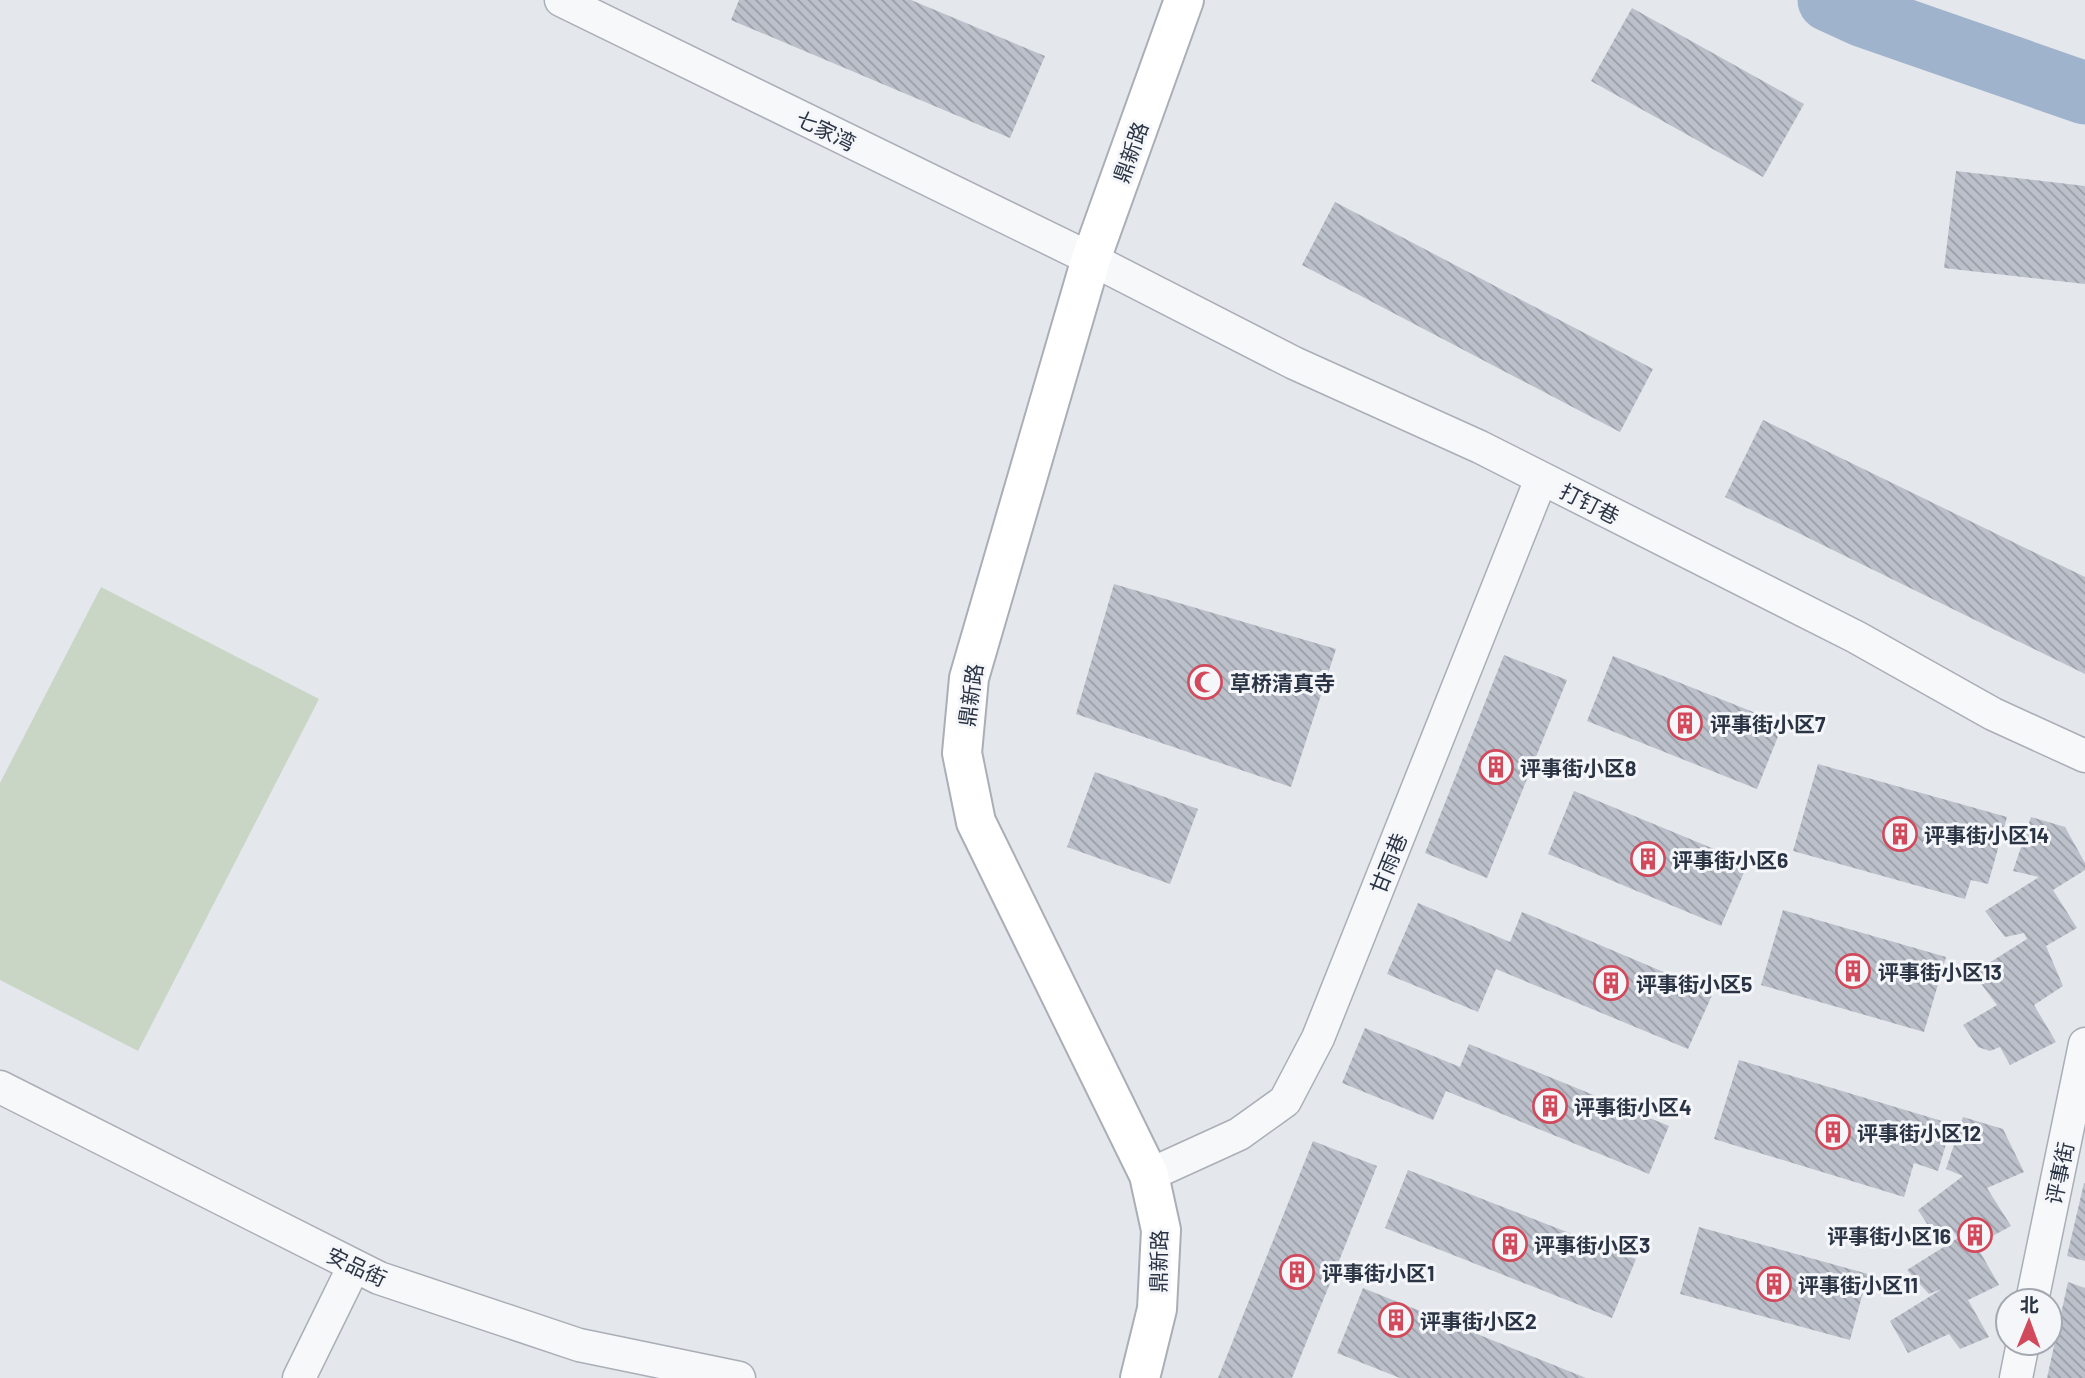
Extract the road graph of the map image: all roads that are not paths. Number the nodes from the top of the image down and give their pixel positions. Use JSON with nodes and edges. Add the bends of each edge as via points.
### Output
{"nodes":[{"id":1,"x":561,"y":0,"type":"edge"},
{"id":2,"x":1184,"y":0,"type":"edge"},
{"id":3,"x":1091,"y":259,"type":"junction"},
{"id":4,"x":1541,"y":479,"type":"junction"},
{"id":5,"x":2085,"y":756,"type":"edge"},
{"id":6,"x":2085,"y":1044,"type":"edge"},
{"id":7,"x":0,"y":1087,"type":"edge"},
{"id":8,"x":1149,"y":1175,"type":"junction"},
{"id":9,"x":354,"y":1266,"type":"junction"},
{"id":10,"x":2035,"y":1287,"type":"edge"},
{"id":11,"x":2020,"y":1357,"type":"edge"},
{"id":12,"x":299,"y":1378,"type":"edge"},
{"id":13,"x":739,"y":1378,"type":"edge"},
{"id":14,"x":1140,"y":1378,"type":"edge"},
{"id":15,"x":2016,"y":1378,"type":"edge"}],
"edges":[{"from":1,"to":3,"type":"street","name":"七家湾"},
{"from":2,"to":3,"type":"street","name":"鼎新路"},
{"from":3,"to":4,"type":"street","name":"打钉巷","via":[[1294,363]]},
{"from":3,"to":8,"type":"street","name":"鼎新路","via":[[969,678],[962,753],[976,822]]},
{"from":4,"to":5,"type":"street","name":"打钉巷","via":[[1856,638],[1993,714]]},
{"from":4,"to":8,"type":"street","name":"甘雨巷","via":[[1318,1038],[1285,1101],[1239,1134]]},
{"from":6,"to":10,"type":"street","name":"评事街"},
{"from":7,"to":9,"type":"street","name":"安品街"},
{"from":8,"to":14,"type":"street","name":"鼎新路","via":[[1161,1230],[1157,1309]]},
{"from":9,"to":12,"type":"street"},
{"from":9,"to":13,"type":"street","name":"安品街","via":[[579,1345]]},
{"from":11,"to":15,"type":"street"}]}
